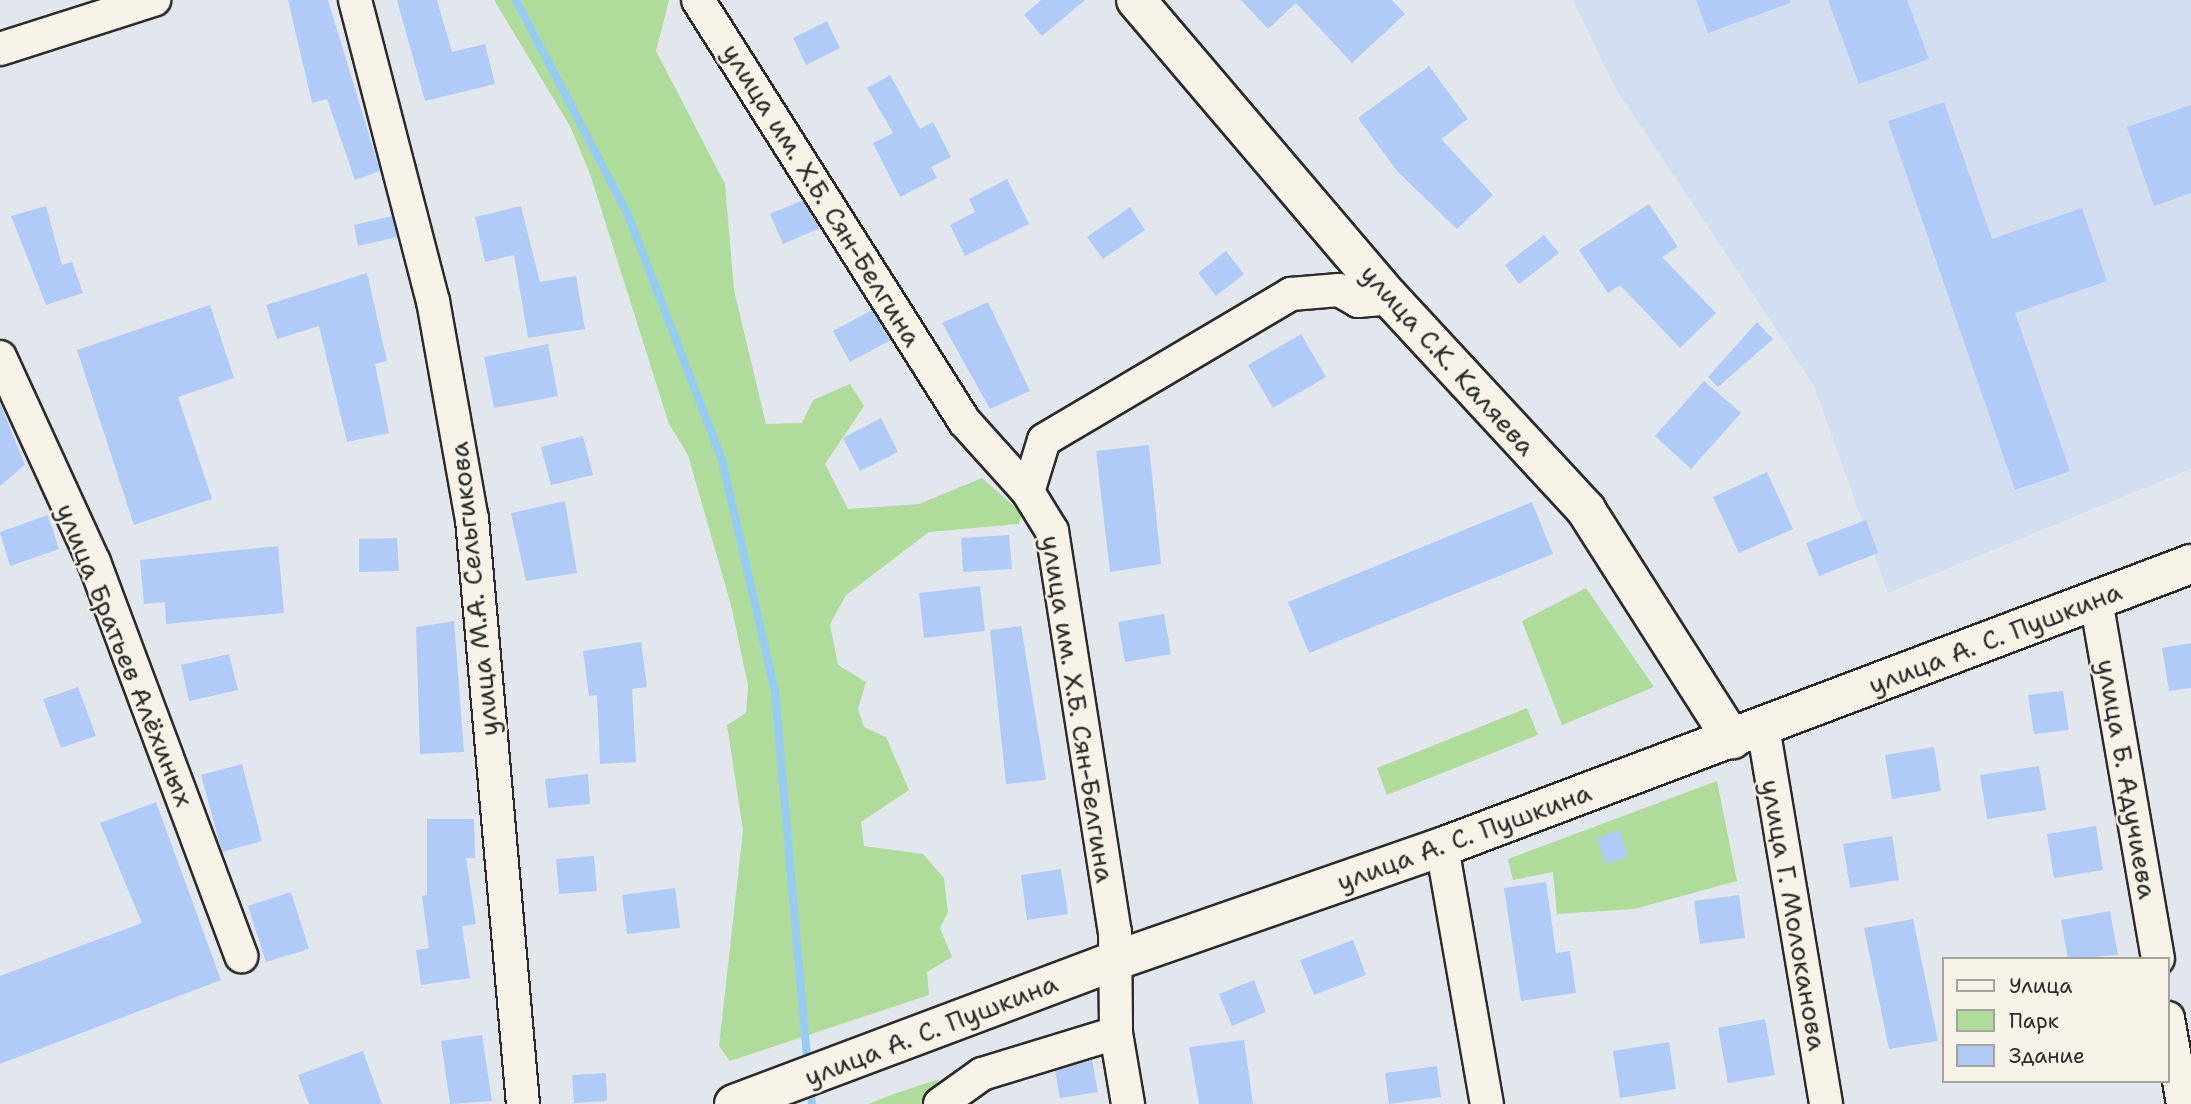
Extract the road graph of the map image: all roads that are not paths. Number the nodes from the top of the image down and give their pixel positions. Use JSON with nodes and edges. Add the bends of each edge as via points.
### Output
{"nodes":[{"id":1,"x":154,"y":0,"type":"edge"},
{"id":2,"x":355,"y":0,"type":"edge"},
{"id":3,"x":698,"y":0,"type":"edge"},
{"id":4,"x":1136,"y":0,"type":"edge"},
{"id":5,"x":0,"y":49,"type":"edge"},
{"id":6,"x":1390,"y":298,"type":"junction"},
{"id":7,"x":3,"y":373,"type":"edge"},
{"id":8,"x":1028,"y":492,"type":"junction"},
{"id":9,"x":2191,"y":564,"type":"edge"},
{"id":10,"x":2096,"y":600,"type":"junction"},
{"id":11,"x":1747,"y":733,"type":"junction"},
{"id":12,"x":1442,"y":847,"type":"junction"},
{"id":13,"x":241,"y":956,"type":"dead end"},
{"id":14,"x":2158,"y":957,"type":"edge"},
{"id":15,"x":1116,"y":960,"type":"junction"},
{"id":16,"x":2170,"y":1029,"type":"edge"},
{"id":17,"x":1116,"y":1033,"type":"junction"},
{"id":18,"x":523,"y":1104,"type":"edge"},
{"id":19,"x":734,"y":1104,"type":"edge"},
{"id":20,"x":940,"y":1104,"type":"edge"},
{"id":21,"x":1128,"y":1104,"type":"edge"},
{"id":22,"x":1487,"y":1104,"type":"edge"},
{"id":23,"x":1826,"y":1104,"type":"edge"},
{"id":24,"x":2183,"y":1104,"type":"edge"}],
"edges":[{"from":1,"to":5,"type":"street"},
{"from":2,"to":18,"type":"street","name":"улица М.А. Сельгикова","via":[[433,301],[472,519]]},
{"from":3,"to":8,"type":"street","name":"улица им. Х.Б. Сян-Белгина","via":[[965,422]]},
{"from":4,"to":6,"type":"main road","name":"улица С.К. Каляева"},
{"from":6,"to":8,"type":"street","via":[[1358,301],[1339,290],[1291,294],[1044,440]]},
{"from":6,"to":11,"type":"main road","name":"улица С.К. Каляева","via":[[1586,510]]},
{"from":7,"to":13,"type":"street","name":"улица Братьев Алёхиных","via":[[94,562]]},
{"from":8,"to":15,"type":"street","name":"улица им. Х.Б. Сян-Белгина","via":[[1052,531]]},
{"from":9,"to":10,"type":"main road","name":"улица А. С. Пушкина"},
{"from":10,"to":11,"type":"main road","name":"улица А. С. Пушкина"},
{"from":10,"to":14,"type":"street","name":"улица Б. Адучиева"},
{"from":11,"to":12,"type":"main road","name":"улица А. С. Пушкина"},
{"from":11,"to":23,"type":"street","name":"улица Г. Молоканова"},
{"from":12,"to":15,"type":"main road","name":"улица А. С. Пушкина"},
{"from":12,"to":22,"type":"street"},
{"from":15,"to":17,"type":"street","name":"улица им. Х.Б. Сян-Белгина"},
{"from":15,"to":19,"type":"main road","name":"улица А. С. Пушкина"},
{"from":16,"to":24,"type":"street"},
{"from":17,"to":20,"type":"street","via":[[982,1073]]},
{"from":17,"to":21,"type":"street","name":"улица им. Х.Б. Сян-Белгина"}]}
